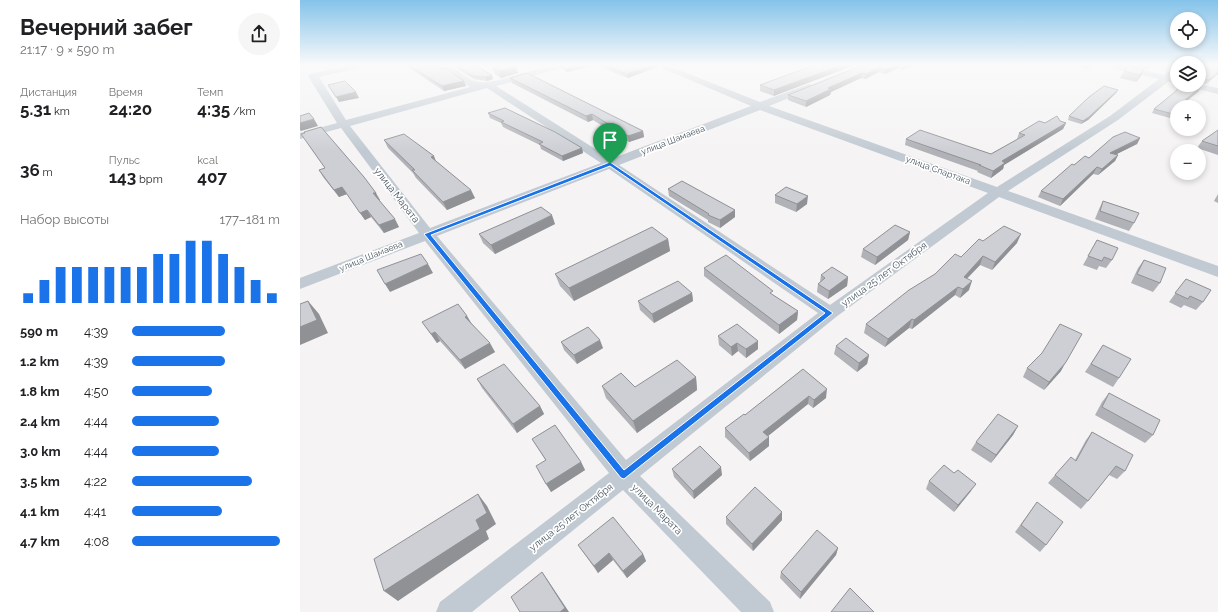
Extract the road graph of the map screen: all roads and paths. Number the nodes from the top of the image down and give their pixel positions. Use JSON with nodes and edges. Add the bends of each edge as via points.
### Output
{"nodes":[{"id":1,"x":324,"y":94,"type":"edge"},
{"id":2,"x":454,"y":94,"type":"edge"},
{"id":3,"x":503,"y":94,"type":"edge"},
{"id":4,"x":729,"y":94,"type":"edge"},
{"id":5,"x":793,"y":94,"type":"edge"},
{"id":6,"x":1148,"y":94,"type":"edge"},
{"id":7,"x":760,"y":106,"type":"junction"},
{"id":8,"x":343,"y":124,"type":"junction"},
{"id":9,"x":300,"y":136,"type":"edge"},
{"id":10,"x":610,"y":164,"type":"junction"},
{"id":11,"x":998,"y":192,"type":"junction"},
{"id":12,"x":427,"y":234,"type":"junction"},
{"id":13,"x":1218,"y":272,"type":"edge"},
{"id":14,"x":300,"y":284,"type":"edge"},
{"id":15,"x":830,"y":313,"type":"junction"},
{"id":16,"x":624,"y":475,"type":"junction"},
{"id":17,"x":450,"y":612,"type":"edge"},
{"id":18,"x":760,"y":612,"type":"edge"}],
"edges":[{"from":1,"to":8,"type":"street","name":"улица Марата"},
{"from":2,"to":8,"type":"street"},
{"from":3,"to":10,"type":"street"},
{"from":4,"to":7,"type":"street","name":"улица Спартака"},
{"from":5,"to":7,"type":"street","name":"улица Шамаева"},
{"from":6,"to":11,"type":"street","name":"улица 25 лет Октября"},
{"from":7,"to":10,"type":"street","name":"улица Шамаева"},
{"from":7,"to":11,"type":"street","name":"улица Спартака"},
{"from":8,"to":9,"type":"street"},
{"from":8,"to":12,"type":"street","name":"улица Марата"},
{"from":10,"to":12,"type":"street","name":"улица Шамаева"},
{"from":10,"to":15,"type":"street"},
{"from":11,"to":13,"type":"street","name":"улица Спартака"},
{"from":11,"to":15,"type":"street","name":"улица 25 лет Октября"},
{"from":12,"to":14,"type":"street","name":"улица Шамаева"},
{"from":12,"to":16,"type":"street","name":"улица Марата"},
{"from":15,"to":16,"type":"street","name":"улица 25 лет Октября"},
{"from":16,"to":17,"type":"street","name":"улица 25 лет Октября"},
{"from":16,"to":18,"type":"street","name":"улица Марата"}]}
